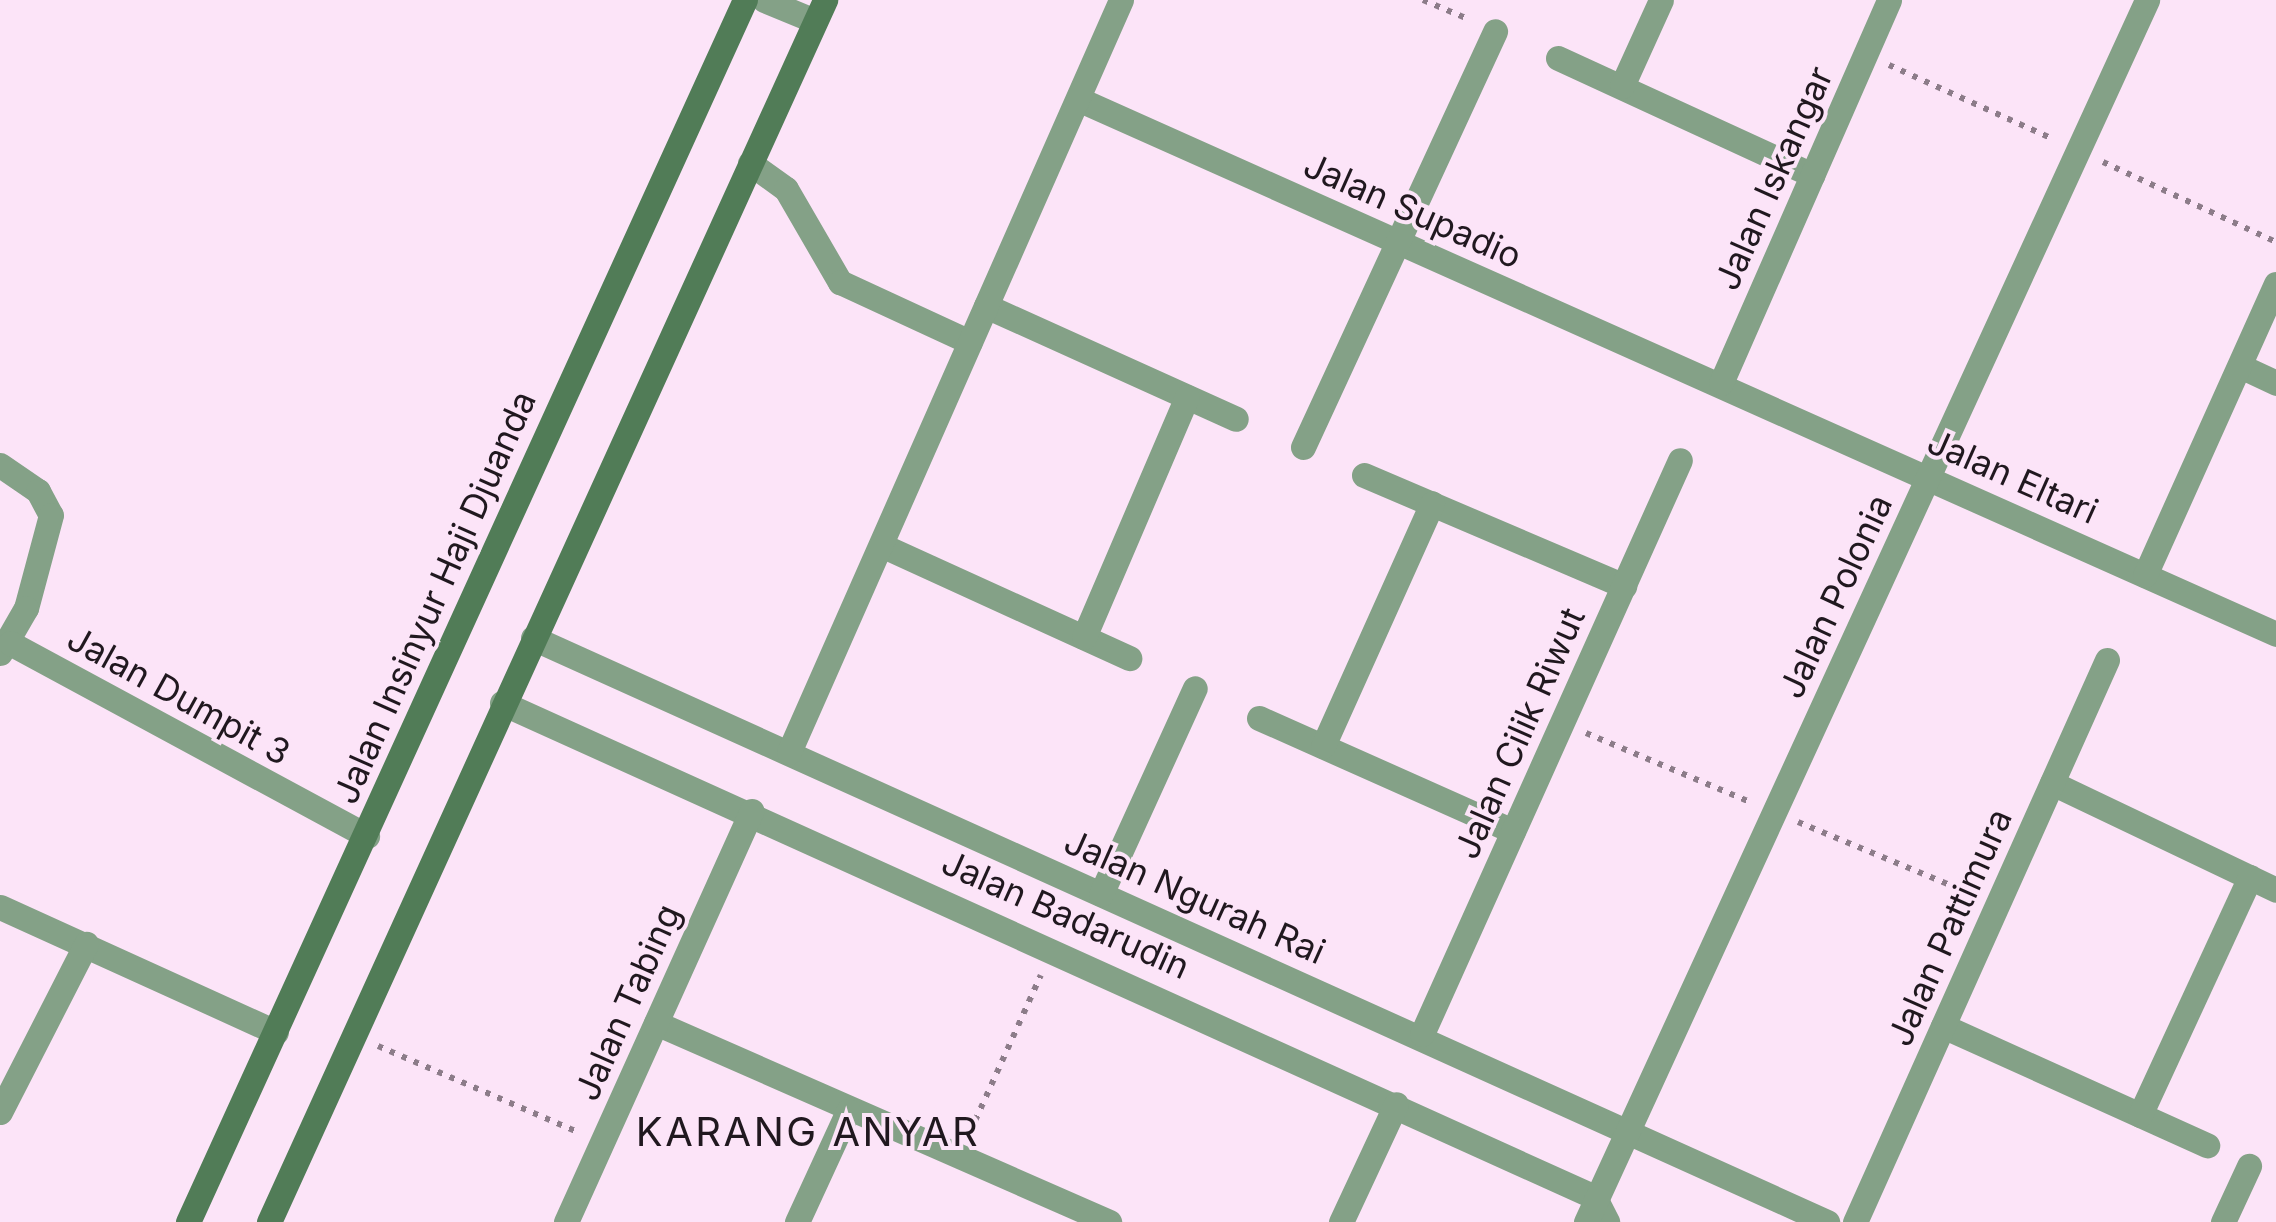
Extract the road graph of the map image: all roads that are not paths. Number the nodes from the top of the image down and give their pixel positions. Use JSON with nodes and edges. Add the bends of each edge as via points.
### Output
{"nodes":[{"id":1,"x":746,"y":0,"type":"edge"},
{"id":2,"x":764,"y":0,"type":"edge"},
{"id":3,"x":1121,"y":0,"type":"edge"},
{"id":4,"x":1661,"y":0,"type":"edge"},
{"id":5,"x":1888,"y":0,"type":"edge"},
{"id":6,"x":2147,"y":0,"type":"edge"},
{"id":7,"x":820,"y":10,"type":"edge"},
{"id":8,"x":1495,"y":31,"type":"dead end"},
{"id":9,"x":1558,"y":58,"type":"dead end"},
{"id":10,"x":1622,"y":86,"type":"junction"},
{"id":11,"x":1078,"y":98,"type":"junction"},
{"id":12,"x":750,"y":163,"type":"junction"},
{"id":13,"x":1812,"y":175,"type":"junction"},
{"id":14,"x":1397,"y":242,"type":"junction"},
{"id":15,"x":2276,"y":284,"type":"edge"},
{"id":16,"x":986,"y":306,"type":"junction"},
{"id":17,"x":970,"y":342,"type":"junction"},
{"id":18,"x":2240,"y":366,"type":"junction"},
{"id":19,"x":2276,"y":382,"type":"edge"},
{"id":20,"x":1721,"y":383,"type":"junction"},
{"id":21,"x":1187,"y":397,"type":"junction"},
{"id":22,"x":1236,"y":419,"type":"dead end"},
{"id":23,"x":1303,"y":447,"type":"dead end"},
{"id":24,"x":1680,"y":460,"type":"dead end"},
{"id":25,"x":0,"y":464,"type":"edge"},
{"id":26,"x":1364,"y":475,"type":"dead end"},
{"id":27,"x":1928,"y":476,"type":"junction"},
{"id":28,"x":1432,"y":504,"type":"junction"},
{"id":29,"x":881,"y":545,"type":"junction"},
{"id":30,"x":2146,"y":575,"type":"junction"},
{"id":31,"x":1624,"y":586,"type":"junction"},
{"id":32,"x":2276,"y":634,"type":"edge"},
{"id":33,"x":1084,"y":636,"type":"junction"},
{"id":34,"x":533,"y":638,"type":"junction"},
{"id":35,"x":5,"y":648,"type":"edge"},
{"id":36,"x":1129,"y":658,"type":"dead end"},
{"id":37,"x":2108,"y":660,"type":"dead end"},
{"id":38,"x":1195,"y":688,"type":"dead end"},
{"id":39,"x":502,"y":703,"type":"junction"},
{"id":40,"x":1259,"y":718,"type":"dead end"},
{"id":41,"x":1322,"y":746,"type":"junction"},
{"id":42,"x":789,"y":752,"type":"junction"},
{"id":43,"x":2052,"y":783,"type":"junction"},
{"id":44,"x":752,"y":811,"type":"junction"},
{"id":45,"x":1513,"y":832,"type":"junction"},
{"id":46,"x":367,"y":836,"type":"junction"},
{"id":47,"x":2250,"y":877,"type":"junction"},
{"id":48,"x":2276,"y":890,"type":"edge"},
{"id":49,"x":1101,"y":894,"type":"junction"},
{"id":50,"x":0,"y":907,"type":"edge"},
{"id":51,"x":86,"y":944,"type":"junction"},
{"id":52,"x":656,"y":1022,"type":"junction"},
{"id":53,"x":1943,"y":1026,"type":"junction"},
{"id":54,"x":276,"y":1032,"type":"junction"},
{"id":55,"x":1422,"y":1034,"type":"junction"},
{"id":56,"x":1396,"y":1104,"type":"junction"},
{"id":57,"x":848,"y":1110,"type":"junction"},
{"id":58,"x":0,"y":1112,"type":"edge"},
{"id":59,"x":2140,"y":1115,"type":"junction"},
{"id":60,"x":1628,"y":1130,"type":"junction"},
{"id":61,"x":2208,"y":1145,"type":"dead end"},
{"id":62,"x":2249,"y":1166,"type":"dead end"},
{"id":63,"x":1597,"y":1198,"type":"junction"},
{"id":64,"x":1104,"y":1221,"type":"edge"},
{"id":65,"x":188,"y":1222,"type":"edge"},
{"id":66,"x":269,"y":1222,"type":"edge"},
{"id":67,"x":566,"y":1222,"type":"edge"},
{"id":68,"x":797,"y":1222,"type":"edge"},
{"id":69,"x":1342,"y":1222,"type":"edge"},
{"id":70,"x":1586,"y":1222,"type":"edge"},
{"id":71,"x":1609,"y":1222,"type":"edge"},
{"id":72,"x":1828,"y":1222,"type":"edge"},
{"id":73,"x":1855,"y":1222,"type":"edge"},
{"id":74,"x":2223,"y":1222,"type":"edge"}],
"edges":[{"from":1,"to":46,"type":"main road","name":"Jalan Insinyur Haji Djuanda"},
{"from":2,"to":7,"type":"street"},
{"from":3,"to":11,"type":"street"},
{"from":4,"to":10,"type":"street"},
{"from":5,"to":13,"type":"street","name":"Jalan Iskangar"},
{"from":6,"to":27,"type":"street","name":"Jalan Polonia"},
{"from":7,"to":12,"type":"main road"},
{"from":8,"to":14,"type":"street"},
{"from":9,"to":10,"type":"street"},
{"from":10,"to":13,"type":"street"},
{"from":11,"to":14,"type":"street","name":"Jalan Supadio"},
{"from":11,"to":16,"type":"street"},
{"from":12,"to":17,"type":"street","via":[[786,189],[840,282]]},
{"from":12,"to":34,"type":"main road"},
{"from":13,"to":20,"type":"street","name":"Jalan Iskangar"},
{"from":14,"to":20,"type":"street","name":"Jalan Supadio"},
{"from":14,"to":23,"type":"street"},
{"from":15,"to":18,"type":"street"},
{"from":16,"to":17,"type":"street"},
{"from":16,"to":21,"type":"street"},
{"from":17,"to":29,"type":"street"},
{"from":18,"to":19,"type":"street"},
{"from":18,"to":30,"type":"street"},
{"from":20,"to":27,"type":"street","name":"Jalan Eltari"},
{"from":21,"to":22,"type":"street"},
{"from":21,"to":33,"type":"street"},
{"from":24,"to":31,"type":"street","name":"Jalan Cilik Riwut"},
{"from":25,"to":35,"type":"street","via":[[38,491],[51,515]]},
{"from":26,"to":28,"type":"street"},
{"from":27,"to":30,"type":"street","name":"Jalan Eltari"},
{"from":27,"to":60,"type":"street","name":"Jalan Polonia"},
{"from":28,"to":31,"type":"street"},
{"from":28,"to":41,"type":"street"},
{"from":29,"to":33,"type":"street"},
{"from":29,"to":42,"type":"street"},
{"from":30,"to":32,"type":"street","name":"Jalan Eltari"},
{"from":31,"to":45,"type":"street","name":"Jalan Cilik Riwut"},
{"from":33,"to":36,"type":"street"},
{"from":34,"to":39,"type":"main road"},
{"from":34,"to":42,"type":"street","name":"Jalan Ngurah Rai"},
{"from":35,"to":46,"type":"street","name":"Jalan Dumpit 3"},
{"from":37,"to":43,"type":"street","name":"Jalan Pattimura"},
{"from":38,"to":49,"type":"street"},
{"from":39,"to":44,"type":"street","name":"Jalan Badarudin"},
{"from":39,"to":66,"type":"main road"},
{"from":40,"to":41,"type":"street"},
{"from":41,"to":45,"type":"street"},
{"from":42,"to":49,"type":"street","name":"Jalan Ngurah Rai"},
{"from":43,"to":47,"type":"street"},
{"from":43,"to":53,"type":"street","name":"Jalan Pattimura"},
{"from":44,"to":52,"type":"street","name":"Jalan Tabing"},
{"from":44,"to":56,"type":"street","name":"Jalan Badarudin"},
{"from":45,"to":55,"type":"street","name":"Jalan Cilik Riwut"},
{"from":46,"to":54,"type":"main road","name":"Jalan Insinyur Haji Djuanda"},
{"from":47,"to":48,"type":"street"},
{"from":47,"to":59,"type":"street"},
{"from":49,"to":55,"type":"street","name":"Jalan Ngurah Rai"},
{"from":50,"to":51,"type":"street"},
{"from":51,"to":54,"type":"street"},
{"from":51,"to":58,"type":"street"},
{"from":52,"to":57,"type":"street"},
{"from":52,"to":67,"type":"street","name":"Jalan Tabing"},
{"from":53,"to":59,"type":"street"},
{"from":53,"to":73,"type":"street","name":"Jalan Pattimura"},
{"from":54,"to":65,"type":"main road","name":"Jalan Insinyur Haji Djuanda"},
{"from":55,"to":60,"type":"street","name":"Jalan Ngurah Rai"},
{"from":56,"to":63,"type":"street","name":"Jalan Badarudin"},
{"from":56,"to":69,"type":"street"},
{"from":57,"to":64,"type":"street"},
{"from":57,"to":68,"type":"street"},
{"from":59,"to":61,"type":"street"},
{"from":60,"to":63,"type":"street","name":"Jalan Polonia"},
{"from":60,"to":72,"type":"street","name":"Jalan Ngurah Rai"},
{"from":62,"to":74,"type":"street"},
{"from":63,"to":70,"type":"street","name":"Jalan Polonia"},
{"from":63,"to":71,"type":"lane"}]}
